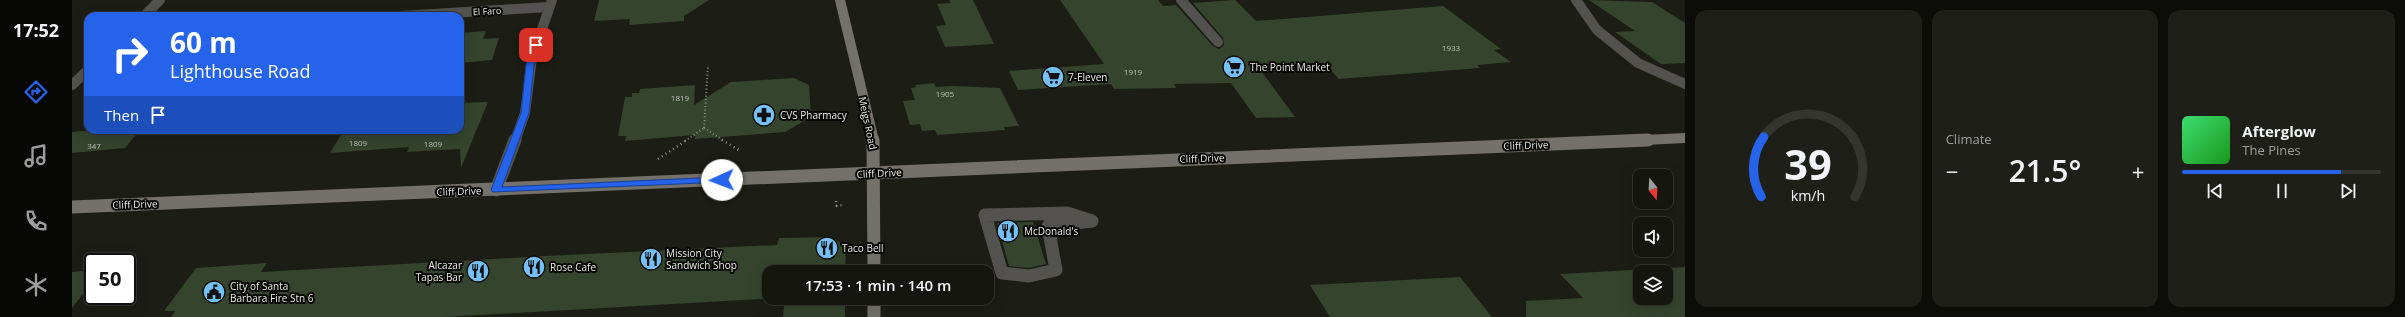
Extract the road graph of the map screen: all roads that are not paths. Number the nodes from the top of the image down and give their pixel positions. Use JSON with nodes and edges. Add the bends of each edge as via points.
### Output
{"nodes":[{"id":1,"x":160,"y":0,"type":"edge"},
{"id":2,"x":840,"y":0,"type":"edge"},
{"id":3,"x":1181,"y":0,"type":"edge"},
{"id":4,"x":1576,"y":0,"type":"edge"},
{"id":5,"x":550,"y":4,"type":"edge"},
{"id":6,"x":148,"y":12,"type":"edge"},
{"id":7,"x":451,"y":12,"type":"edge"},
{"id":8,"x":1218,"y":42,"type":"dead end"},
{"id":9,"x":84,"y":73,"type":"edge"},
{"id":10,"x":75,"y":80,"type":"edge"},
{"id":11,"x":1685,"y":84,"type":"edge"},
{"id":12,"x":1685,"y":138,"type":"edge"},
{"id":13,"x":874,"y":174,"type":"junction"},
{"id":14,"x":496,"y":190,"type":"junction"},
{"id":15,"x":72,"y":207,"type":"edge"},
{"id":16,"x":1092,"y":221,"type":"joint"},
{"id":17,"x":874,"y":265,"type":"edge"},
{"id":18,"x":874,"y":305,"type":"edge"},
{"id":19,"x":874,"y":317,"type":"edge"}],
"edges":[{"from":1,"to":6,"type":"street"},
{"from":2,"to":13,"type":"main road","name":"Meigs Road","via":[[876,146]]},
{"from":3,"to":8,"type":"street"},
{"from":4,"to":11,"type":"street","via":[[1597,30],[1638,63]]},
{"from":5,"to":7,"type":"street","name":"El Faro"},
{"from":5,"to":14,"type":"street","via":[[532,58],[525,113]]},
{"from":9,"to":10,"type":"street"},
{"from":12,"to":13,"type":"main road","name":"Cliff Drive"},
{"from":13,"to":14,"type":"main road","name":"Cliff Drive"},
{"from":13,"to":17,"type":"main road","name":"Meigs Road"},
{"from":14,"to":15,"type":"main road","name":"Cliff Drive"},
{"from":16,"to":16,"type":"street","via":[[1067,213],[985,215],[1002,273],[1011,276],[1046,275],[1056,270],[1048,226]]},
{"from":18,"to":19,"type":"main road"}]}
